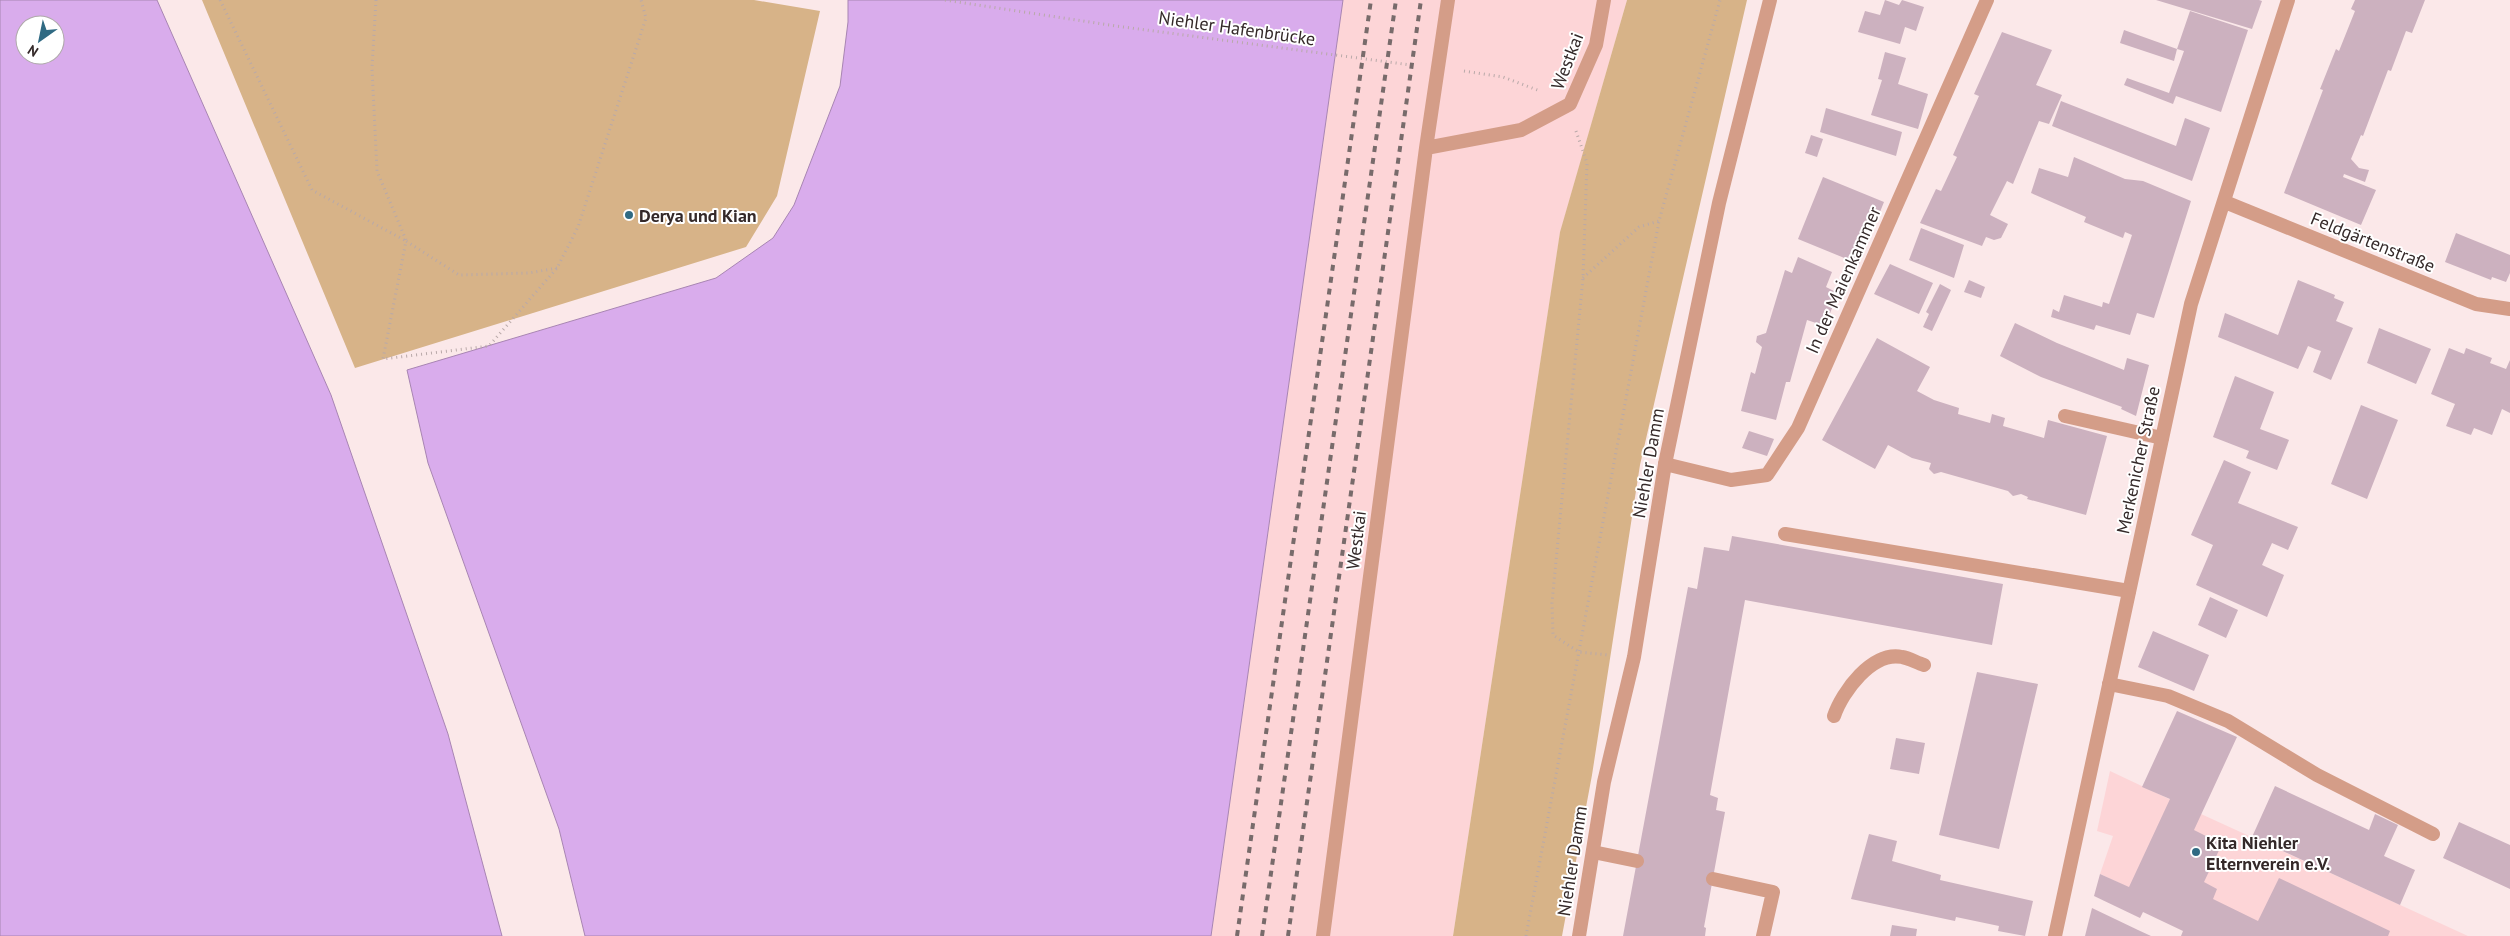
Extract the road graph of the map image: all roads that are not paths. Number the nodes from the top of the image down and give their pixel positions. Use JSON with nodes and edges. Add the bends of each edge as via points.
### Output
{"nodes":[{"id":1,"x":1448,"y":0,"type":"edge"},
{"id":2,"x":1604,"y":0,"type":"edge"},
{"id":3,"x":1770,"y":0,"type":"edge"},
{"id":4,"x":1987,"y":0,"type":"edge"},
{"id":5,"x":2288,"y":0,"type":"edge"},
{"id":6,"x":1426,"y":148,"type":"junction"},
{"id":7,"x":2225,"y":202,"type":"junction"},
{"id":8,"x":2510,"y":309,"type":"edge"},
{"id":9,"x":2065,"y":416,"type":"dead end"},
{"id":10,"x":2162,"y":438,"type":"junction"},
{"id":11,"x":1665,"y":464,"type":"junction"},
{"id":12,"x":1785,"y":534,"type":"dead end"},
{"id":13,"x":2129,"y":591,"type":"junction"},
{"id":14,"x":1924,"y":665,"type":"dead end"},
{"id":15,"x":2109,"y":684,"type":"junction"},
{"id":16,"x":1834,"y":716,"type":"dead end"},
{"id":17,"x":2433,"y":834,"type":"dead end"},
{"id":18,"x":1593,"y":852,"type":"junction"},
{"id":19,"x":1637,"y":862,"type":"dead end"},
{"id":20,"x":1713,"y":879,"type":"dead end"},
{"id":21,"x":1323,"y":936,"type":"edge"},
{"id":22,"x":1579,"y":936,"type":"edge"},
{"id":23,"x":1763,"y":936,"type":"edge"},
{"id":24,"x":2054,"y":936,"type":"edge"}],
"edges":[{"from":1,"to":6,"type":"street","name":"Westkai"},
{"from":2,"to":6,"type":"street","name":"Westkai","via":[[1596,45],[1570,104],[1520,130]]},
{"from":3,"to":11,"type":"street","name":"Niehler Damm","via":[[1719,203]]},
{"from":4,"to":11,"type":"street","name":"In der Maienkammer","via":[[1798,428],[1767,475],[1730,480]]},
{"from":5,"to":7,"type":"street","name":"Merkenicher Straße"},
{"from":6,"to":21,"type":"street","name":"Westkai"},
{"from":7,"to":8,"type":"street","name":"Feldgärtenstraße","via":[[2476,304]]},
{"from":7,"to":10,"type":"street","name":"Merkenicher Straße","via":[[2191,304]]},
{"from":9,"to":10,"type":"street"},
{"from":10,"to":13,"type":"street","name":"Merkenicher Straße"},
{"from":11,"to":18,"type":"street","name":"Niehler Damm","via":[[1634,657],[1604,782]]},
{"from":12,"to":13,"type":"street"},
{"from":13,"to":15,"type":"street","name":"Merkenicher Straße"},
{"from":14,"to":16,"type":"street","via":[[1900,657],[1886,658],[1866,669],[1839,702]]},
{"from":15,"to":17,"type":"street","via":[[2168,696],[2228,721],[2317,775]]},
{"from":15,"to":24,"type":"street","name":"Merkenicher Straße"},
{"from":18,"to":19,"type":"street"},
{"from":18,"to":22,"type":"street","name":"Niehler Damm"},
{"from":20,"to":23,"type":"street","via":[[1773,892]]}]}
